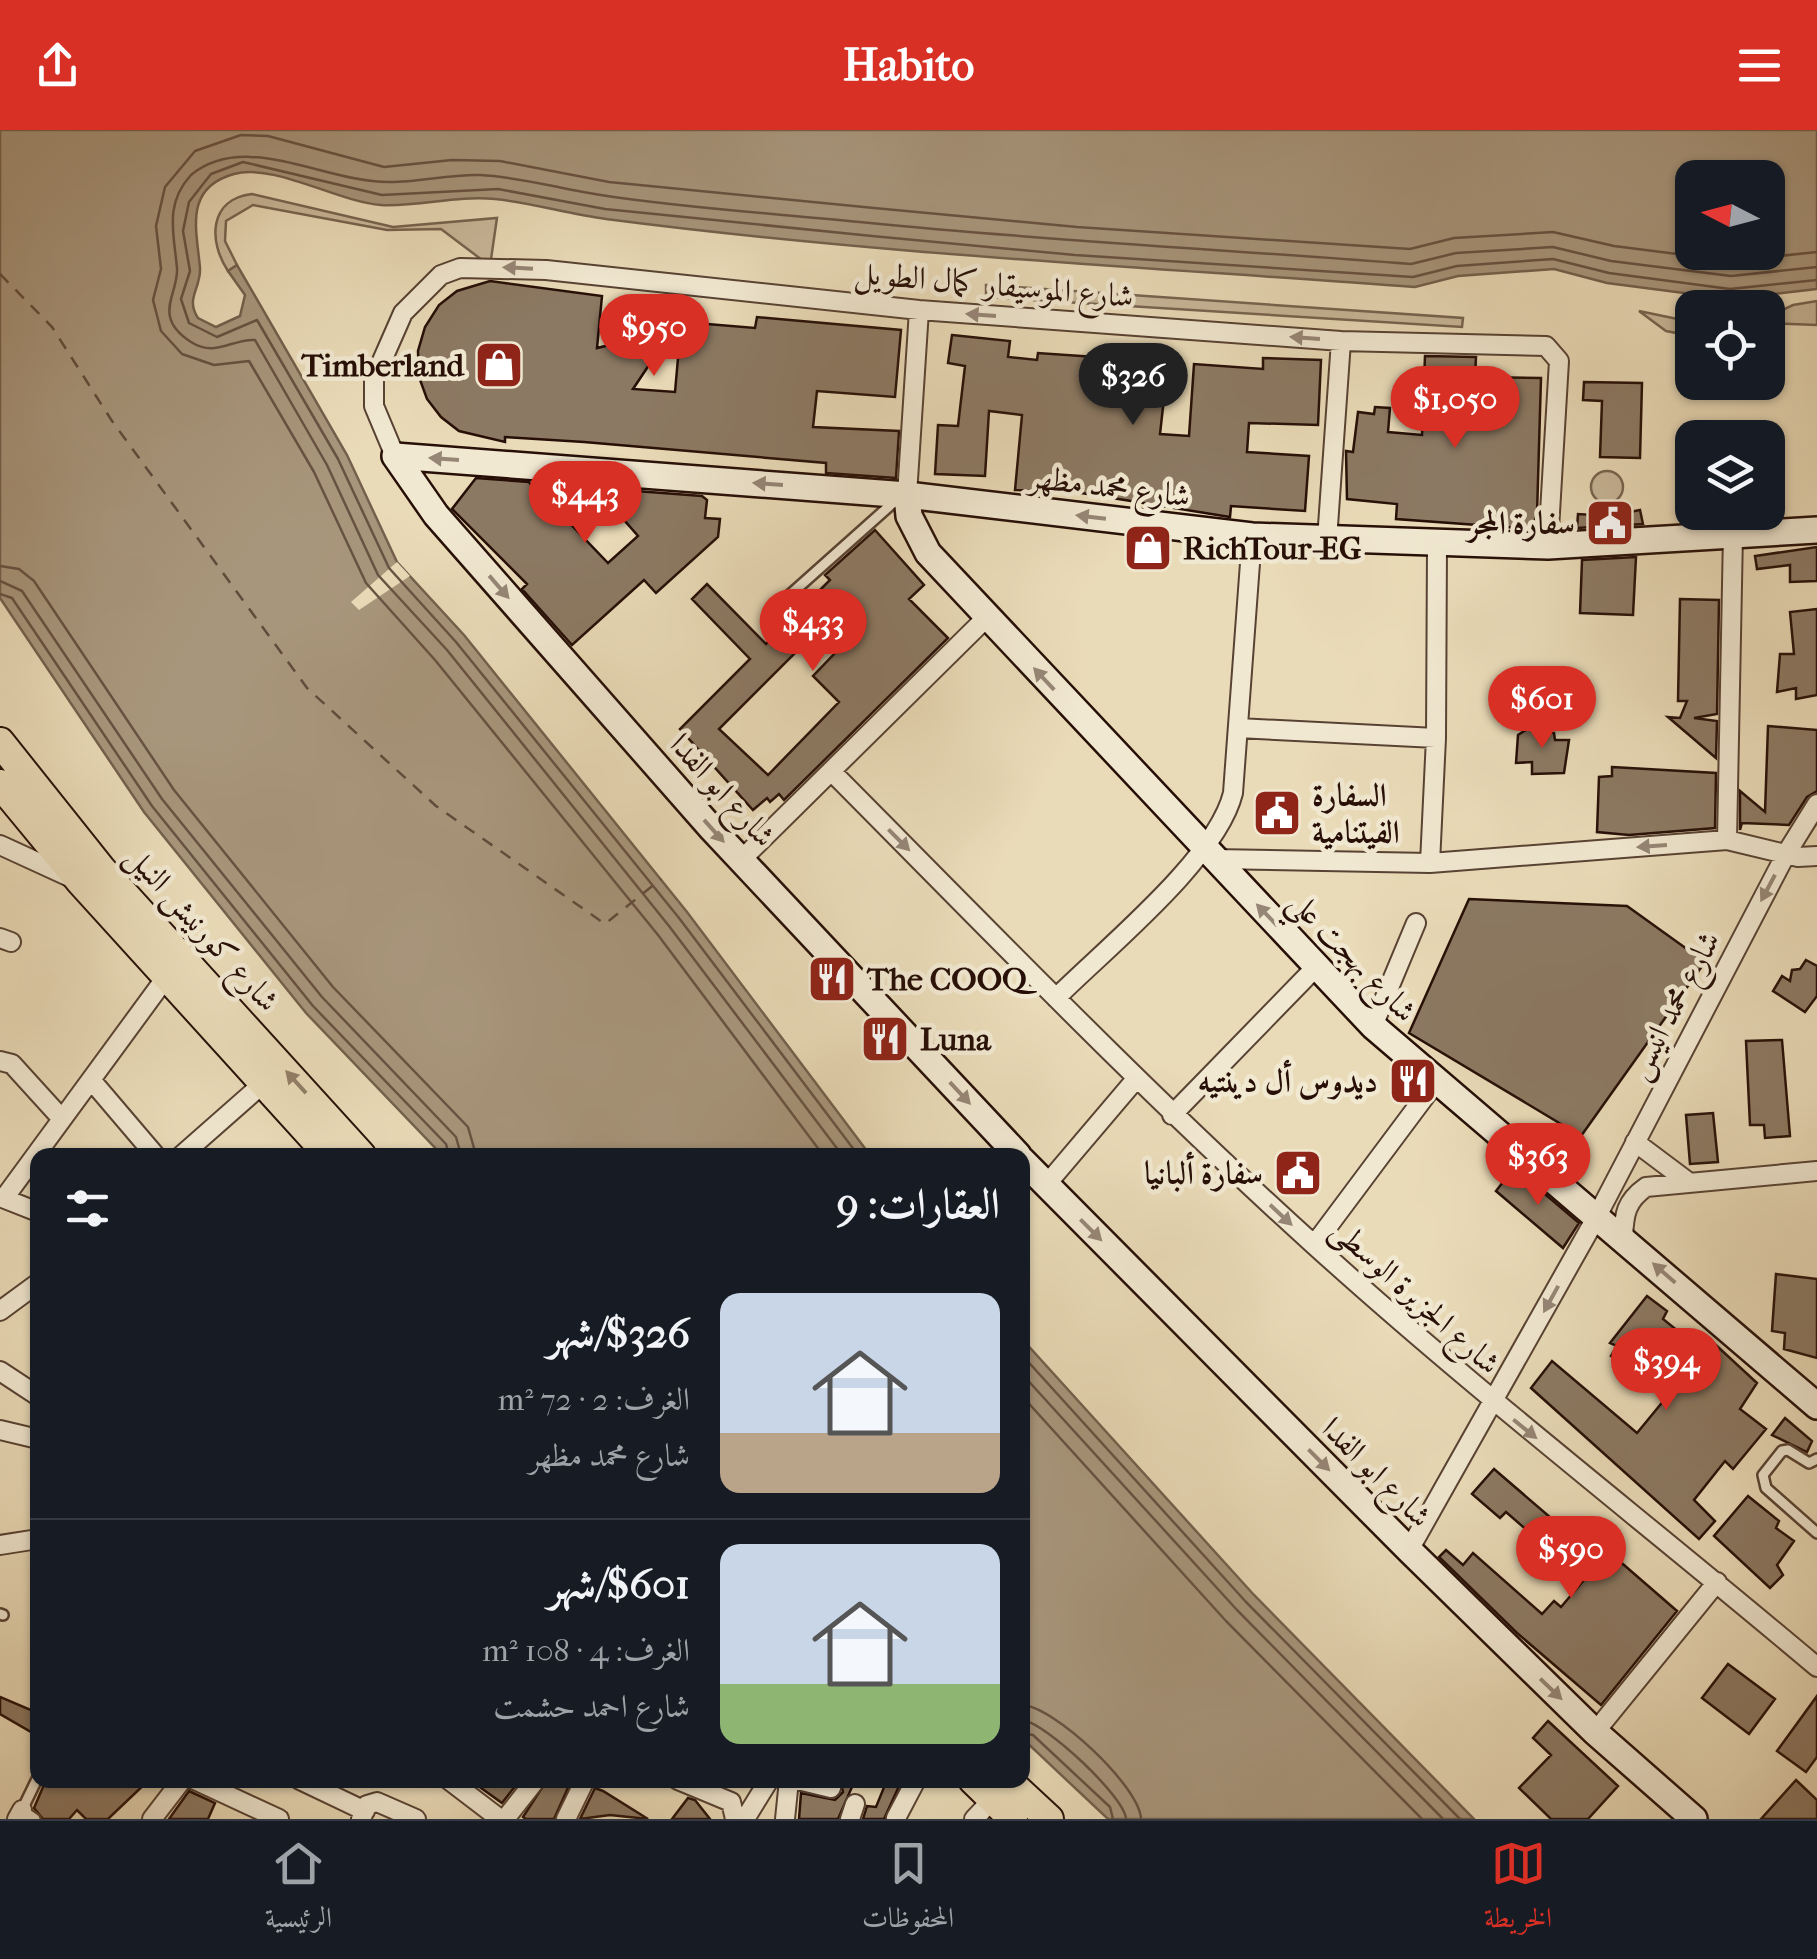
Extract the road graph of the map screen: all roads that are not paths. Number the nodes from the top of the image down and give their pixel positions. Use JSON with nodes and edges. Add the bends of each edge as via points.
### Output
{"nodes":[{"id":1,"x":919,"y":310,"type":"junction"},
{"id":2,"x":1341,"y":341,"type":"junction"},
{"id":3,"x":396,"y":456,"type":"junction"},
{"id":4,"x":905,"y":495,"type":"junction"},
{"id":5,"x":1817,"y":530,"type":"edge"},
{"id":6,"x":1733,"y":534,"type":"junction"},
{"id":7,"x":1252,"y":536,"type":"junction"},
{"id":8,"x":1328,"y":540,"type":"junction"},
{"id":9,"x":1437,"y":546,"type":"junction"},
{"id":10,"x":1548,"y":546,"type":"junction"},
{"id":11,"x":774,"y":610,"type":"dead end"},
{"id":12,"x":986,"y":618,"type":"junction"},
{"id":13,"x":1238,"y":728,"type":"junction"},
{"id":14,"x":1436,"y":738,"type":"junction"},
{"id":15,"x":0,"y":742,"type":"edge"},
{"id":16,"x":831,"y":771,"type":"junction"},
{"id":17,"x":0,"y":784,"type":"edge"},
{"id":18,"x":1817,"y":804,"type":"edge"},
{"id":19,"x":1727,"y":840,"type":"junction"},
{"id":20,"x":0,"y":845,"type":"edge"},
{"id":21,"x":1209,"y":854,"type":"junction"},
{"id":22,"x":1786,"y":854,"type":"junction"},
{"id":23,"x":1817,"y":856,"type":"edge"},
{"id":24,"x":741,"y":860,"type":"junction"},
{"id":25,"x":1430,"y":862,"type":"junction"},
{"id":26,"x":81,"y":882,"type":"junction"},
{"id":27,"x":1416,"y":923,"type":"dead end"},
{"id":28,"x":1316,"y":966,"type":"junction"},
{"id":29,"x":167,"y":976,"type":"junction"},
{"id":30,"x":1056,"y":998,"type":"junction"},
{"id":31,"x":1374,"y":1026,"type":"junction"},
{"id":32,"x":0,"y":1061,"type":"edge"},
{"id":33,"x":1136,"y":1079,"type":"junction"},
{"id":34,"x":92,"y":1081,"type":"junction"},
{"id":35,"x":266,"y":1081,"type":"junction"},
{"id":36,"x":1435,"y":1083,"type":"junction"},
{"id":37,"x":1172,"y":1115,"type":"junction"},
{"id":38,"x":62,"y":1119,"type":"junction"},
{"id":39,"x":1635,"y":1142,"type":"junction"},
{"id":40,"x":40,"y":1148,"type":"edge"},
{"id":41,"x":149,"y":1148,"type":"edge"},
{"id":42,"x":190,"y":1148,"type":"edge"},
{"id":43,"x":322,"y":1148,"type":"edge"},
{"id":44,"x":356,"y":1148,"type":"edge"},
{"id":45,"x":1012,"y":1148,"type":"edge"},
{"id":46,"x":30,"y":1161,"type":"edge"},
{"id":47,"x":1030,"y":1168,"type":"edge"},
{"id":48,"x":1817,"y":1171,"type":"edge"},
{"id":49,"x":1687,"y":1181,"type":"junction"},
{"id":50,"x":1046,"y":1185,"type":"junction"},
{"id":51,"x":2,"y":1197,"type":"edge"},
{"id":52,"x":30,"y":1209,"type":"edge"},
{"id":53,"x":1596,"y":1218,"type":"junction"},
{"id":54,"x":1622,"y":1238,"type":"junction"},
{"id":55,"x":1314,"y":1245,"type":"junction"},
{"id":56,"x":30,"y":1289,"type":"edge"},
{"id":57,"x":0,"y":1312,"type":"edge"},
{"id":58,"x":0,"y":1371,"type":"edge"},
{"id":59,"x":30,"y":1391,"type":"edge"},
{"id":60,"x":1492,"y":1403,"type":"junction"},
{"id":61,"x":1817,"y":1406,"type":"edge"},
{"id":62,"x":0,"y":1430,"type":"edge"},
{"id":63,"x":30,"y":1437,"type":"edge"},
{"id":64,"x":1817,"y":1459,"type":"edge"},
{"id":65,"x":1817,"y":1533,"type":"edge"},
{"id":66,"x":30,"y":1541,"type":"edge"},
{"id":67,"x":0,"y":1545,"type":"edge"},
{"id":68,"x":1408,"y":1550,"type":"junction"},
{"id":69,"x":1716,"y":1582,"type":"junction"},
{"id":70,"x":1817,"y":1667,"type":"edge"},
{"id":71,"x":1595,"y":1732,"type":"junction"},
{"id":72,"x":34,"y":1788,"type":"edge"},
{"id":73,"x":176,"y":1788,"type":"edge"},
{"id":74,"x":212,"y":1788,"type":"edge"},
{"id":75,"x":316,"y":1788,"type":"edge"},
{"id":76,"x":461,"y":1788,"type":"edge"},
{"id":77,"x":530,"y":1788,"type":"edge"},
{"id":78,"x":581,"y":1788,"type":"edge"},
{"id":79,"x":697,"y":1788,"type":"edge"},
{"id":80,"x":764,"y":1788,"type":"edge"},
{"id":81,"x":788,"y":1788,"type":"edge"},
{"id":82,"x":912,"y":1788,"type":"edge"},
{"id":83,"x":992,"y":1799,"type":"edge"},
{"id":84,"x":238,"y":1800,"type":"junction"},
{"id":85,"x":364,"y":1812,"type":"edge"},
{"id":86,"x":25,"y":1816,"type":"edge"},
{"id":87,"x":408,"y":1817,"type":"edge"},
{"id":88,"x":896,"y":1818,"type":"edge"},
{"id":89,"x":152,"y":1819,"type":"edge"},
{"id":90,"x":228,"y":1819,"type":"edge"},
{"id":91,"x":279,"y":1819,"type":"edge"},
{"id":92,"x":502,"y":1819,"type":"edge"},
{"id":93,"x":566,"y":1819,"type":"edge"},
{"id":94,"x":736,"y":1819,"type":"edge"},
{"id":95,"x":745,"y":1819,"type":"edge"},
{"id":96,"x":785,"y":1819,"type":"edge"},
{"id":97,"x":1049,"y":1819,"type":"edge"},
{"id":98,"x":1694,"y":1819,"type":"edge"}],
"edges":[{"from":2,"to":1,"type":"street","name":"شارع الموسيقار كمال الطويل","one_way":true},
{"from":1,"to":3,"type":"street","name":"شارع الموسيقار كمال الطويل","one_way":true,"via":[[546,270],[460,268],[441,276],[403,313],[374,379],[374,406]]},
{"from":1,"to":4,"type":"street"},
{"from":2,"to":8,"type":"street"},
{"from":2,"to":10,"type":"street","name":"شارع الموسيقار كمال الطويل","via":[[1555,351]]},
{"from":4,"to":3,"type":"street","name":"شارع محمد مظهر","one_way":true},
{"from":3,"to":24,"type":"street","name":"شارع ابو الفدا","one_way":true,"via":[[436,515]]},
{"from":7,"to":4,"type":"street","name":"شارع محمد مظهر","one_way":true},
{"from":4,"to":11,"type":"lane"},
{"from":4,"to":12,"type":"street","name":"شارع بهجت علي","via":[[916,535]]},
{"from":5,"to":6,"type":"street","name":"شارع محمد مظهر"},
{"from":6,"to":10,"type":"street","name":"شارع محمد مظهر"},
{"from":6,"to":19,"type":"street"},
{"from":7,"to":8,"type":"street","name":"شارع محمد مظهر"},
{"from":7,"to":13,"type":"street"},
{"from":8,"to":9,"type":"street","name":"شارع محمد مظهر"},
{"from":9,"to":10,"type":"street","name":"شارع محمد مظهر"},
{"from":9,"to":14,"type":"street"},
{"from":12,"to":16,"type":"street"},
{"from":21,"to":12,"type":"street","name":"شارع بهجت علي","one_way":true},
{"from":13,"to":14,"type":"street"},
{"from":13,"to":21,"type":"street","via":[[1230,806]]},
{"from":14,"to":25,"type":"street"},
{"from":44,"to":15,"type":"main road","name":"شارع كورنيش النيل","one_way":true,"via":[[102,870]]},
{"from":16,"to":24,"type":"street"},
{"from":16,"to":30,"type":"street","name":"شارع الجزيرة الوسطى","one_way":true},
{"from":17,"to":26,"type":"main road","name":"شارع كورنيش النيل"},
{"from":18,"to":22,"type":"street","name":"شارع محمد انيس"},
{"from":19,"to":22,"type":"street"},
{"from":19,"to":25,"type":"street","one_way":true},
{"from":20,"to":26,"type":"street"},
{"from":21,"to":25,"type":"street"},
{"from":28,"to":21,"type":"street","name":"شارع بهجت علي","one_way":true},
{"from":21,"to":30,"type":"street"},
{"from":22,"to":23,"type":"street"},
{"from":22,"to":39,"type":"street","name":"شارع محمد انيس","one_way":true},
{"from":24,"to":45,"type":"street","name":"شارع ابو الفدا","one_way":true},
{"from":26,"to":29,"type":"main road","name":"شارع كورنيش النيل"},
{"from":27,"to":31,"type":"street"},
{"from":28,"to":31,"type":"street","name":"شارع بهجت علي"},
{"from":28,"to":37,"type":"street"},
{"from":29,"to":34,"type":"street"},
{"from":29,"to":35,"type":"main road","name":"شارع كورنيش النيل"},
{"from":30,"to":33,"type":"street","name":"شارع الجزيرة الوسطى"},
{"from":31,"to":36,"type":"street","name":"شارع بهجت علي"},
{"from":32,"to":38,"type":"street","via":[[12,1064]]},
{"from":33,"to":37,"type":"street","name":"شارع الجزيرة الوسطى"},
{"from":33,"to":50,"type":"street"},
{"from":34,"to":38,"type":"street"},
{"from":34,"to":41,"type":"street"},
{"from":35,"to":42,"type":"street"},
{"from":35,"to":43,"type":"main road","name":"شارع كورنيش النيل"},
{"from":36,"to":53,"type":"street","name":"شارع بهجت علي"},
{"from":36,"to":55,"type":"street"},
{"from":37,"to":55,"type":"street","name":"شارع الجزيرة الوسطى","one_way":true},
{"from":38,"to":40,"type":"street"},
{"from":39,"to":49,"type":"street"},
{"from":39,"to":53,"type":"street","name":"شارع محمد انيس"},
{"from":46,"to":51,"type":"street"},
{"from":47,"to":50,"type":"street","name":"شارع ابو الفدا"},
{"from":48,"to":49,"type":"street"},
{"from":49,"to":54,"type":"street","via":[[1646,1186],[1631,1198]]},
{"from":50,"to":68,"type":"street","name":"شارع ابو الفدا","one_way":true},
{"from":51,"to":52,"type":"street"},
{"from":53,"to":54,"type":"street","name":"شارع بهجت علي"},
{"from":53,"to":60,"type":"street","name":"شارع محمد انيس","one_way":true},
{"from":61,"to":54,"type":"street","name":"شارع بهجت علي","one_way":true},
{"from":55,"to":60,"type":"street","name":"شارع الجزيرة الوسطى"},
{"from":56,"to":57,"type":"street"},
{"from":58,"to":59,"type":"street"},
{"from":60,"to":68,"type":"street","name":"شارع محمد انيس"},
{"from":60,"to":69,"type":"street","name":"شارع الجزيرة الوسطى","one_way":true},
{"from":62,"to":63,"type":"street"},
{"from":64,"to":65,"type":"lane","via":[[1808,1463],[1782,1451],[1763,1476],[1766,1488]]},
{"from":66,"to":67,"type":"street"},
{"from":68,"to":71,"type":"street","name":"شارع ابو الفدا","one_way":true},
{"from":69,"to":70,"type":"street","name":"شارع الجزيرة الوسطى"},
{"from":69,"to":71,"type":"street"},
{"from":71,"to":98,"type":"street","name":"شارع ابو الفدا"},
{"from":72,"to":86,"type":"lane"},
{"from":73,"to":89,"type":"street"},
{"from":74,"to":84,"type":"street"},
{"from":75,"to":85,"type":"street"},
{"from":76,"to":92,"type":"street"},
{"from":77,"to":92,"type":"street"},
{"from":78,"to":93,"type":"street"},
{"from":79,"to":94,"type":"street","via":[[731,1802]]},
{"from":80,"to":95,"type":"street"},
{"from":81,"to":96,"type":"street"},
{"from":82,"to":88,"type":"street"},
{"from":83,"to":97,"type":"main road"},
{"from":84,"to":90,"type":"street"},
{"from":84,"to":91,"type":"street"},
{"from":85,"to":87,"type":"street","via":[[387,1803]]}]}
